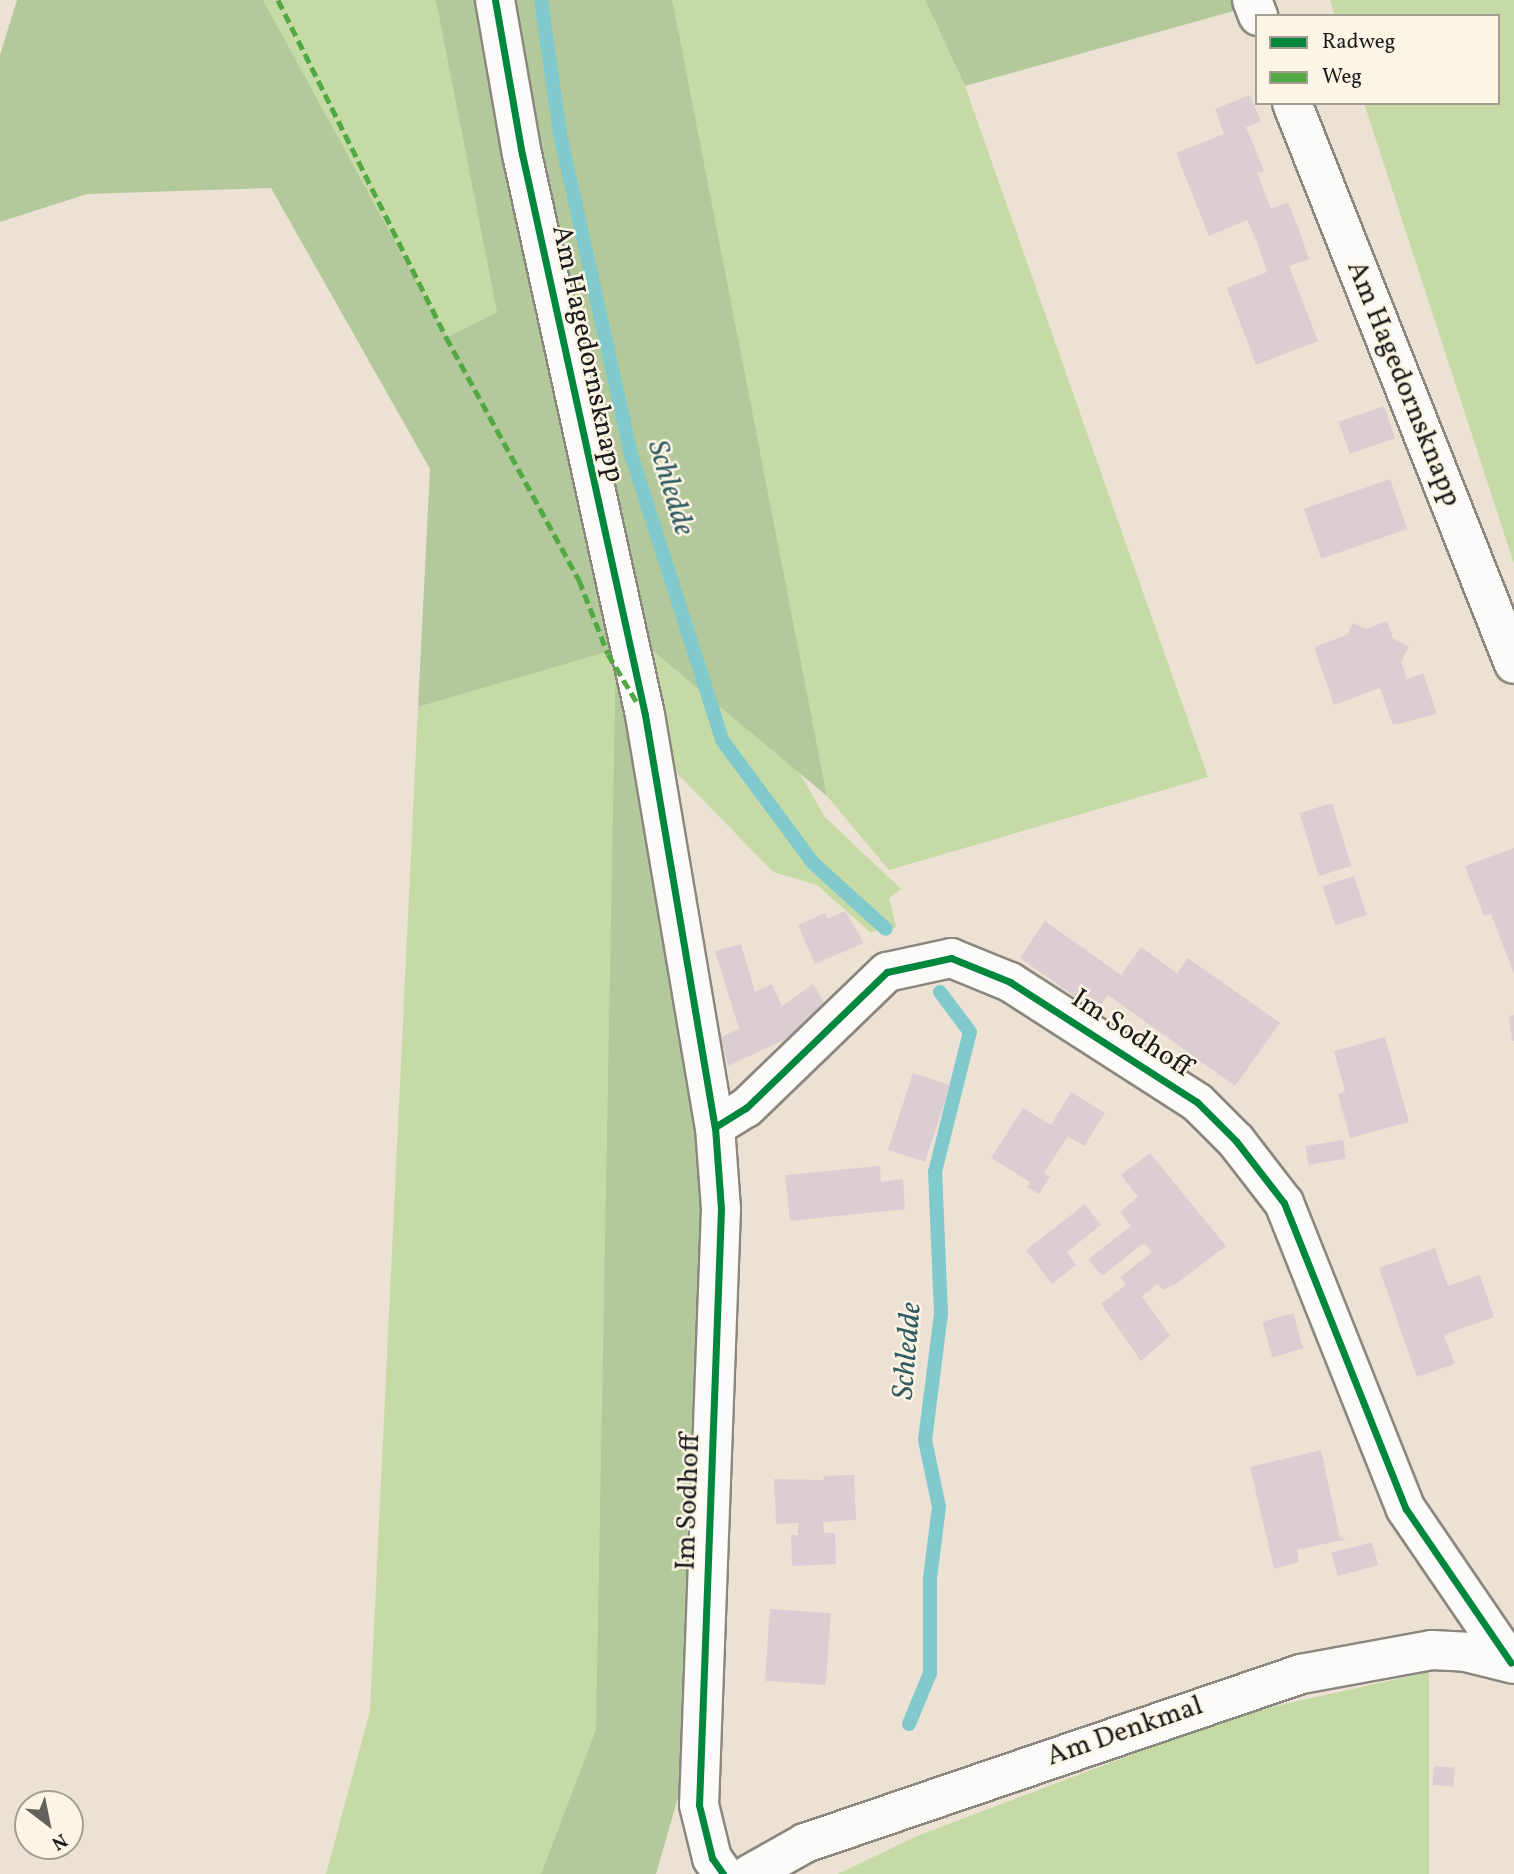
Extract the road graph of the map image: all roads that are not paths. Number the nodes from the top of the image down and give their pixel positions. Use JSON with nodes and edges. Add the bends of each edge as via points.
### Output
{"nodes":[{"id":1,"x":495,"y":0,"type":"edge"},
{"id":2,"x":1294,"y":105,"type":"edge"},
{"id":3,"x":1514,"y":664,"type":"edge"},
{"id":4,"x":645,"y":716,"type":"joint"},
{"id":5,"x":715,"y":1127,"type":"junction"},
{"id":6,"x":1513,"y":1664,"type":"edge"},
{"id":7,"x":723,"y":1874,"type":"edge"},
{"id":8,"x":750,"y":1874,"type":"edge"}],
"edges":[{"from":1,"to":4,"type":"street","name":"Am Hagedornsknapp","via":[[522,153]]},
{"from":2,"to":3,"type":"street","name":"Am Hagedornsknapp"},
{"from":4,"to":5,"type":"street","name":"Im Sodhoff"},
{"from":5,"to":6,"type":"street","name":"Im Sodhoff","via":[[746,1108],[887,972],[951,958],[1010,982],[1197,1102],[1236,1141],[1284,1203],[1406,1509]]},
{"from":5,"to":7,"type":"street","name":"Im Sodhoff","via":[[721,1209],[699,1805],[712,1858]]},
{"from":6,"to":8,"type":"street","name":"Am Denkmal","via":[[1466,1652],[1432,1650],[1301,1674],[805,1843]]}]}
